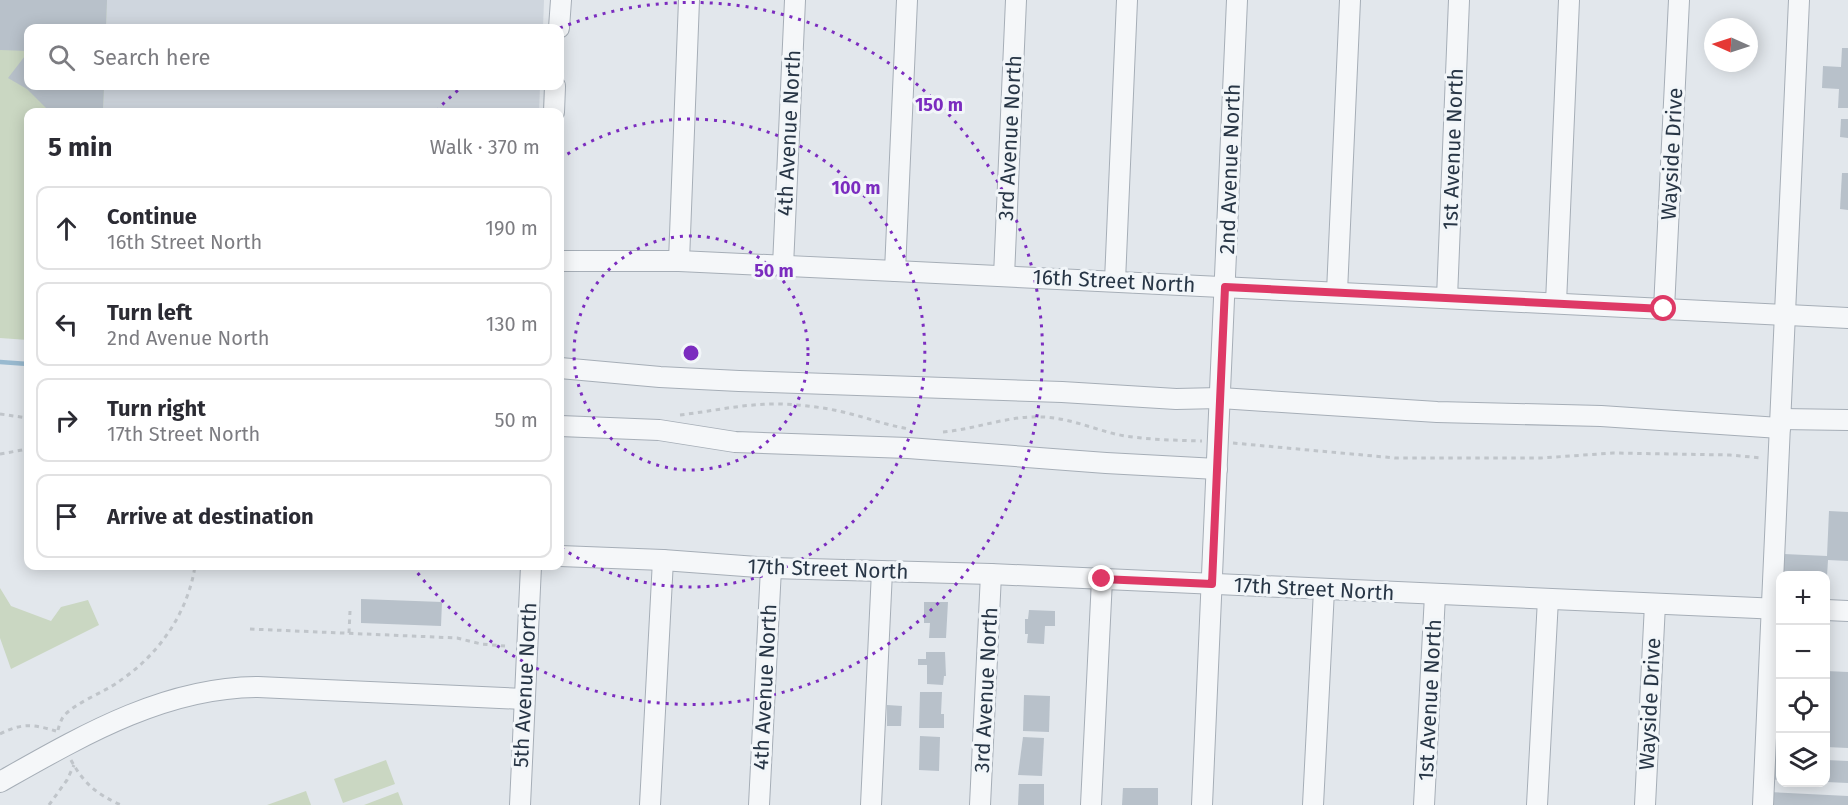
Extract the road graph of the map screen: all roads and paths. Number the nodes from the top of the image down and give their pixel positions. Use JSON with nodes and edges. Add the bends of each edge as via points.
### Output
{"nodes":[{"id":1,"x":561,"y":0,"type":"edge"},
{"id":2,"x":689,"y":0,"type":"edge"},
{"id":3,"x":795,"y":0,"type":"edge"},
{"id":4,"x":907,"y":0,"type":"edge"},
{"id":5,"x":1017,"y":0,"type":"edge"},
{"id":6,"x":1127,"y":0,"type":"edge"},
{"id":7,"x":1237,"y":0,"type":"edge"},
{"id":8,"x":1350,"y":0,"type":"edge"},
{"id":9,"x":1459,"y":0,"type":"edge"},
{"id":10,"x":1569,"y":0,"type":"edge"},
{"id":11,"x":1679,"y":0,"type":"edge"},
{"id":12,"x":1798,"y":0,"type":"edge"},
{"id":13,"x":559,"y":24,"type":"edge"},
{"id":14,"x":555,"y":90,"type":"edge"},
{"id":15,"x":554,"y":108,"type":"edge"},
{"id":16,"x":564,"y":261,"type":"edge"},
{"id":17,"x":679,"y":261,"type":"junction"},
{"id":18,"x":783,"y":266,"type":"junction"},
{"id":19,"x":895,"y":271,"type":"junction"},
{"id":20,"x":1004,"y":276,"type":"junction"},
{"id":21,"x":1115,"y":281,"type":"junction"},
{"id":22,"x":1225,"y":287,"type":"junction"},
{"id":23,"x":1337,"y":292,"type":"junction"},
{"id":24,"x":1447,"y":298,"type":"junction"},
{"id":25,"x":1556,"y":303,"type":"junction"},
{"id":26,"x":1664,"y":309,"type":"junction"},
{"id":27,"x":1785,"y":315,"type":"junction"},
{"id":28,"x":1848,"y":318,"type":"edge"},
{"id":29,"x":564,"y":368,"type":"edge"},
{"id":30,"x":1220,"y":398,"type":"junction"},
{"id":31,"x":0,"y":414,"type":"edge"},
{"id":32,"x":675,"y":415,"type":"dead end"},
{"id":33,"x":24,"y":417,"type":"edge"},
{"id":34,"x":1848,"y":420,"type":"edge"},
{"id":35,"x":1780,"y":423,"type":"junction"},
{"id":36,"x":564,"y":426,"type":"edge"},
{"id":37,"x":911,"y":430,"type":"dead end"},
{"id":38,"x":934,"y":432,"type":"dead end"},
{"id":39,"x":1218,"y":442,"type":"junction"},
{"id":40,"x":24,"y":450,"type":"edge"},
{"id":41,"x":0,"y":454,"type":"edge"},
{"id":42,"x":1779,"y":459,"type":"junction"},
{"id":43,"x":1217,"y":469,"type":"junction"},
{"id":44,"x":564,"y":556,"type":"edge"},
{"id":45,"x":663,"y":560,"type":"junction"},
{"id":46,"x":771,"y":568,"type":"junction"},
{"id":47,"x":194,"y":570,"type":"edge"},
{"id":48,"x":531,"y":570,"type":"edge"},
{"id":49,"x":882,"y":571,"type":"junction"},
{"id":50,"x":1777,"y":571,"type":"edge"},
{"id":51,"x":991,"y":574,"type":"junction"},
{"id":52,"x":1102,"y":579,"type":"junction"},
{"id":53,"x":1212,"y":584,"type":"junction"},
{"id":54,"x":1324,"y":590,"type":"junction"},
{"id":55,"x":1435,"y":595,"type":"junction"},
{"id":56,"x":1548,"y":599,"type":"junction"},
{"id":57,"x":1655,"y":604,"type":"junction"},
{"id":58,"x":1776,"y":608,"type":"edge"},
{"id":59,"x":1830,"y":610,"type":"edge"},
{"id":60,"x":350,"y":611,"type":"dead end"},
{"id":61,"x":1848,"y":611,"type":"edge"},
{"id":62,"x":250,"y":629,"type":"dead end"},
{"id":63,"x":349,"y":633,"type":"junction"},
{"id":64,"x":505,"y":646,"type":"dead end"},
{"id":65,"x":524,"y":699,"type":"junction"},
{"id":66,"x":0,"y":734,"type":"edge"},
{"id":67,"x":64,"y":746,"type":"junction"},
{"id":68,"x":74,"y":765,"type":"junction"},
{"id":69,"x":0,"y":782,"type":"edge"},
{"id":70,"x":49,"y":805,"type":"edge"},
{"id":71,"x":121,"y":805,"type":"edge"},
{"id":72,"x":520,"y":805,"type":"edge"},
{"id":73,"x":650,"y":805,"type":"edge"},
{"id":74,"x":759,"y":805,"type":"edge"},
{"id":75,"x":871,"y":805,"type":"edge"},
{"id":76,"x":980,"y":805,"type":"edge"},
{"id":77,"x":1091,"y":805,"type":"edge"},
{"id":78,"x":1202,"y":805,"type":"edge"},
{"id":79,"x":1313,"y":805,"type":"edge"},
{"id":80,"x":1424,"y":805,"type":"edge"},
{"id":81,"x":1537,"y":805,"type":"edge"},
{"id":82,"x":1645,"y":805,"type":"edge"},
{"id":83,"x":1763,"y":805,"type":"edge"}],
"edges":[{"from":1,"to":13,"type":"street"},
{"from":2,"to":17,"type":"street"},
{"from":3,"to":18,"type":"street","name":"4th Avenue North"},
{"from":4,"to":19,"type":"street"},
{"from":5,"to":20,"type":"street","name":"3rd Avenue North"},
{"from":6,"to":21,"type":"street"},
{"from":7,"to":22,"type":"street","name":"2nd Avenue North"},
{"from":8,"to":23,"type":"street"},
{"from":9,"to":24,"type":"street","name":"1st Avenue North"},
{"from":10,"to":25,"type":"street"},
{"from":11,"to":26,"type":"street","name":"Wayside Drive"},
{"from":12,"to":27,"type":"street"},
{"from":14,"to":15,"type":"street"},
{"from":16,"to":17,"type":"street","name":"16th Street North"},
{"from":17,"to":18,"type":"street","name":"16th Street North"},
{"from":18,"to":19,"type":"street","name":"16th Street North"},
{"from":19,"to":20,"type":"street","name":"16th Street North"},
{"from":20,"to":21,"type":"street","name":"16th Street North"},
{"from":21,"to":22,"type":"street","name":"16th Street North"},
{"from":22,"to":23,"type":"street","name":"16th Street North"},
{"from":22,"to":30,"type":"street","name":"2nd Avenue North"},
{"from":23,"to":24,"type":"street","name":"16th Street North"},
{"from":24,"to":25,"type":"street","name":"16th Street North"},
{"from":25,"to":26,"type":"street","name":"16th Street North"},
{"from":26,"to":27,"type":"street","name":"16th Street North"},
{"from":27,"to":28,"type":"street","name":"16th Street North"},
{"from":27,"to":35,"type":"street"},
{"from":29,"to":30,"type":"street","via":[[739,381]]},
{"from":30,"to":35,"type":"street","via":[[1437,412]]},
{"from":30,"to":39,"type":"street","name":"2nd Avenue North"},
{"from":31,"to":33,"type":"path"},
{"from":32,"to":37,"type":"path","via":[[781,404],[839,412]]},
{"from":34,"to":35,"type":"street"},
{"from":35,"to":42,"type":"street"},
{"from":36,"to":43,"type":"street","via":[[659,430],[735,442],[908,448]]},
{"from":38,"to":39,"type":"path","via":[[975,428],[1010,418],[1043,417],[1149,439]]},
{"from":39,"to":42,"type":"path","via":[[1395,458],[1530,458],[1613,453]]},
{"from":39,"to":43,"type":"street","name":"2nd Avenue North"},
{"from":40,"to":41,"type":"path"},
{"from":42,"to":50,"type":"street"},
{"from":43,"to":53,"type":"street","name":"2nd Avenue North"},
{"from":44,"to":45,"type":"street","name":"17th Street North"},
{"from":45,"to":46,"type":"street","name":"17th Street North"},
{"from":45,"to":73,"type":"street"},
{"from":46,"to":49,"type":"street","name":"17th Street North"},
{"from":46,"to":74,"type":"street","name":"4th Avenue North"},
{"from":47,"to":66,"type":"path","via":[[189,594],[175,624],[134,670],[63,717],[57,731],[28,724]]},
{"from":48,"to":65,"type":"street","name":"5th Avenue North"},
{"from":49,"to":51,"type":"street","name":"17th Street North"},
{"from":49,"to":75,"type":"street"},
{"from":51,"to":52,"type":"street","name":"17th Street North"},
{"from":51,"to":76,"type":"street","name":"3rd Avenue North"},
{"from":52,"to":53,"type":"street","name":"17th Street North"},
{"from":52,"to":77,"type":"street"},
{"from":53,"to":54,"type":"street","name":"17th Street North"},
{"from":53,"to":78,"type":"street","name":"2nd Avenue North"},
{"from":54,"to":55,"type":"street","name":"17th Street North"},
{"from":54,"to":79,"type":"street"},
{"from":55,"to":56,"type":"street","name":"17th Street North"},
{"from":55,"to":80,"type":"street","name":"1st Avenue North"},
{"from":56,"to":57,"type":"street","name":"17th Street North"},
{"from":56,"to":81,"type":"street"},
{"from":57,"to":58,"type":"street","name":"17th Street North"},
{"from":57,"to":82,"type":"street","name":"Wayside Drive"},
{"from":58,"to":83,"type":"street"},
{"from":59,"to":61,"type":"street"},
{"from":60,"to":63,"type":"path"},
{"from":62,"to":63,"type":"path"},
{"from":63,"to":64,"type":"path","via":[[457,638]]},
{"from":65,"to":67,"type":"street","via":[[240,687],[167,702],[126,716]]},
{"from":65,"to":72,"type":"street","name":"5th Avenue North"},
{"from":67,"to":68,"type":"path"},
{"from":67,"to":69,"type":"street"},
{"from":68,"to":70,"type":"path"},
{"from":68,"to":71,"type":"path","via":[[90,788]]}]}
